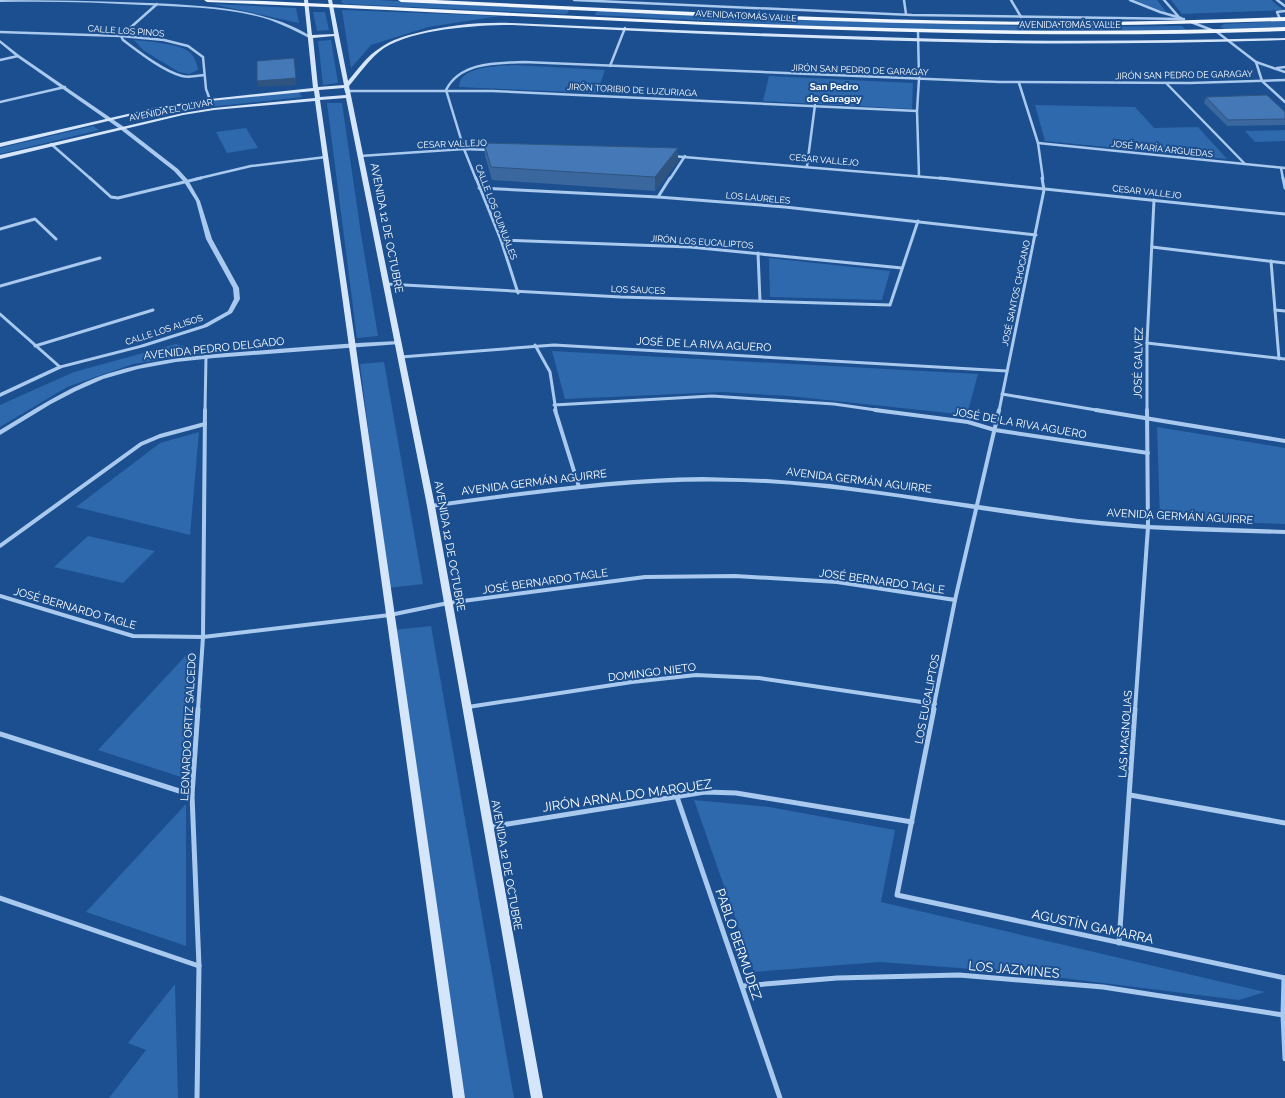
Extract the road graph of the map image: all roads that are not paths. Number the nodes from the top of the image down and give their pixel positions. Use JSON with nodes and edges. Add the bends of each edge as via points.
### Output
{"nodes":[{"id":1,"x":207,"y":0,"type":"edge"},
{"id":2,"x":401,"y":0,"type":"edge"},
{"id":3,"x":574,"y":0,"type":"edge"},
{"id":4,"x":904,"y":0,"type":"edge"},
{"id":5,"x":1012,"y":0,"type":"edge"},
{"id":6,"x":1130,"y":0,"type":"edge"},
{"id":7,"x":1164,"y":0,"type":"edge"},
{"id":8,"x":1277,"y":0,"type":"edge"},
{"id":9,"x":0,"y":1,"type":"edge"},
{"id":10,"x":306,"y":2,"type":"edge"},
{"id":11,"x":331,"y":3,"type":"edge"},
{"id":12,"x":157,"y":4,"type":"junction"},
{"id":13,"x":1285,"y":6,"type":"edge"},
{"id":14,"x":585,"y":8,"type":"junction"},
{"id":15,"x":1285,"y":11,"type":"edge"},
{"id":16,"x":906,"y":14,"type":"junction"},
{"id":17,"x":579,"y":17,"type":"junction"},
{"id":18,"x":1021,"y":17,"type":"junction"},
{"id":19,"x":1178,"y":17,"type":"junction"},
{"id":20,"x":1184,"y":19,"type":"junction"},
{"id":21,"x":1282,"y":19,"type":"edge"},
{"id":22,"x":1194,"y":23,"type":"junction"},
{"id":23,"x":754,"y":26,"type":"junction"},
{"id":24,"x":574,"y":27,"type":"junction"},
{"id":25,"x":624,"y":28,"type":"junction"},
{"id":26,"x":1285,"y":29,"type":"edge"},
{"id":27,"x":0,"y":32,"type":"edge"},
{"id":28,"x":918,"y":32,"type":"junction"},
{"id":29,"x":1217,"y":32,"type":"junction"},
{"id":30,"x":752,"y":34,"type":"junction"},
{"id":31,"x":336,"y":35,"type":"junction"},
{"id":32,"x":122,"y":36,"type":"junction"},
{"id":33,"x":310,"y":37,"type":"junction"},
{"id":34,"x":1285,"y":39,"type":"edge"},
{"id":35,"x":0,"y":41,"type":"edge"},
{"id":36,"x":919,"y":41,"type":"junction"},
{"id":37,"x":1229,"y":41,"type":"junction"},
{"id":38,"x":18,"y":56,"type":"junction"},
{"id":39,"x":0,"y":60,"type":"edge"},
{"id":40,"x":1256,"y":62,"type":"junction"},
{"id":41,"x":610,"y":66,"type":"junction"},
{"id":42,"x":1285,"y":67,"type":"edge"},
{"id":43,"x":1274,"y":68,"type":"junction"},
{"id":44,"x":1285,"y":72,"type":"edge"},
{"id":45,"x":204,"y":75,"type":"junction"},
{"id":46,"x":919,"y":80,"type":"junction"},
{"id":47,"x":1285,"y":80,"type":"edge"},
{"id":48,"x":1262,"y":82,"type":"junction"},
{"id":49,"x":1019,"y":83,"type":"junction"},
{"id":50,"x":1167,"y":84,"type":"junction"},
{"id":51,"x":65,"y":87,"type":"junction"},
{"id":52,"x":316,"y":89,"type":"junction"},
{"id":53,"x":446,"y":90,"type":"junction"},
{"id":54,"x":347,"y":91,"type":"junction"},
{"id":55,"x":318,"y":99,"type":"junction"},
{"id":56,"x":210,"y":100,"type":"junction"},
{"id":57,"x":0,"y":102,"type":"edge"},
{"id":58,"x":1285,"y":102,"type":"edge"},
{"id":59,"x":816,"y":105,"type":"junction"},
{"id":60,"x":916,"y":111,"type":"junction"},
{"id":61,"x":110,"y":119,"type":"junction"},
{"id":62,"x":122,"y":128,"type":"junction"},
{"id":63,"x":1038,"y":143,"type":"junction"},
{"id":64,"x":50,"y":144,"type":"junction"},
{"id":65,"x":0,"y":145,"type":"edge"},
{"id":66,"x":464,"y":150,"type":"junction"},
{"id":67,"x":496,"y":150,"type":"edge"},
{"id":68,"x":360,"y":156,"type":"junction"},
{"id":69,"x":670,"y":156,"type":"edge"},
{"id":70,"x":685,"y":156,"type":"junction"},
{"id":71,"x":0,"y":157,"type":"edge"},
{"id":72,"x":326,"y":157,"type":"junction"},
{"id":73,"x":1245,"y":164,"type":"junction"},
{"id":74,"x":807,"y":166,"type":"junction"},
{"id":75,"x":1283,"y":168,"type":"edge"},
{"id":76,"x":919,"y":176,"type":"junction"},
{"id":77,"x":186,"y":181,"type":"junction"},
{"id":78,"x":479,"y":188,"type":"junction"},
{"id":79,"x":1285,"y":188,"type":"edge"},
{"id":80,"x":1044,"y":190,"type":"junction"},
{"id":81,"x":658,"y":197,"type":"junction"},
{"id":82,"x":1154,"y":200,"type":"junction"},
{"id":83,"x":1285,"y":214,"type":"edge"},
{"id":84,"x":918,"y":221,"type":"junction"},
{"id":85,"x":0,"y":229,"type":"edge"},
{"id":86,"x":1036,"y":235,"type":"junction"},
{"id":87,"x":56,"y":239,"type":"dead end"},
{"id":88,"x":501,"y":240,"type":"junction"},
{"id":89,"x":1152,"y":247,"type":"junction"},
{"id":90,"x":758,"y":253,"type":"junction"},
{"id":91,"x":100,"y":258,"type":"dead end"},
{"id":92,"x":1271,"y":261,"type":"junction"},
{"id":93,"x":1285,"y":263,"type":"edge"},
{"id":94,"x":902,"y":268,"type":"junction"},
{"id":95,"x":386,"y":284,"type":"junction"},
{"id":96,"x":0,"y":286,"type":"edge"},
{"id":97,"x":518,"y":293,"type":"junction"},
{"id":98,"x":760,"y":301,"type":"junction"},
{"id":99,"x":153,"y":310,"type":"dead end"},
{"id":100,"x":1275,"y":310,"type":"junction"},
{"id":101,"x":1285,"y":311,"type":"edge"},
{"id":102,"x":0,"y":314,"type":"edge"},
{"id":103,"x":1147,"y":343,"type":"junction"},
{"id":104,"x":398,"y":344,"type":"junction"},
{"id":105,"x":352,"y":345,"type":"junction"},
{"id":106,"x":535,"y":345,"type":"junction"},
{"id":107,"x":35,"y":346,"type":"junction"},
{"id":108,"x":206,"y":357,"type":"junction"},
{"id":109,"x":401,"y":357,"type":"junction"},
{"id":110,"x":1279,"y":359,"type":"junction"},
{"id":111,"x":1285,"y":359,"type":"edge"},
{"id":112,"x":60,"y":367,"type":"junction"},
{"id":113,"x":1007,"y":371,"type":"junction"},
{"id":114,"x":1002,"y":394,"type":"junction"},
{"id":115,"x":0,"y":395,"type":"edge"},
{"id":116,"x":554,"y":406,"type":"junction"},
{"id":117,"x":1147,"y":419,"type":"junction"},
{"id":118,"x":205,"y":424,"type":"junction"},
{"id":119,"x":995,"y":430,"type":"junction"},
{"id":120,"x":0,"y":433,"type":"edge"},
{"id":121,"x":1285,"y":441,"type":"edge"},
{"id":122,"x":1148,"y":454,"type":"junction"},
{"id":123,"x":579,"y":487,"type":"junction"},
{"id":124,"x":430,"y":506,"type":"junction"},
{"id":125,"x":976,"y":507,"type":"junction"},
{"id":126,"x":1148,"y":527,"type":"junction"},
{"id":127,"x":1285,"y":532,"type":"edge"},
{"id":128,"x":0,"y":546,"type":"edge"},
{"id":129,"x":0,"y":596,"type":"edge"},
{"id":130,"x":955,"y":600,"type":"junction"},
{"id":131,"x":448,"y":603,"type":"junction"},
{"id":132,"x":390,"y":615,"type":"junction"},
{"id":133,"x":203,"y":637,"type":"junction"},
{"id":134,"x":935,"y":704,"type":"junction"},
{"id":135,"x":467,"y":707,"type":"junction"},
{"id":136,"x":0,"y":734,"type":"edge"},
{"id":137,"x":192,"y":795,"type":"junction"},
{"id":138,"x":1130,"y":795,"type":"junction"},
{"id":139,"x":677,"y":797,"type":"junction"},
{"id":140,"x":912,"y":822,"type":"junction"},
{"id":141,"x":1285,"y":823,"type":"edge"},
{"id":142,"x":488,"y":827,"type":"junction"},
{"id":143,"x":897,"y":895,"type":"joint"},
{"id":144,"x":0,"y":898,"type":"edge"},
{"id":145,"x":1119,"y":943,"type":"junction"},
{"id":146,"x":199,"y":966,"type":"junction"},
{"id":147,"x":1285,"y":978,"type":"edge"},
{"id":148,"x":742,"y":986,"type":"junction"},
{"id":149,"x":1283,"y":1015,"type":"junction"},
{"id":150,"x":1285,"y":1059,"type":"edge"},
{"id":151,"x":197,"y":1098,"type":"edge"},
{"id":152,"x":459,"y":1098,"type":"edge"},
{"id":153,"x":537,"y":1098,"type":"edge"},
{"id":154,"x":780,"y":1098,"type":"edge"}],
"edges":[{"from":1,"to":10,"type":"main road","name":"AVENIDA TOMÁS VALLE"},
{"from":2,"to":14,"type":"main road","name":"AVENIDA TOMÁS VALLE"},
{"from":3,"to":16,"type":"street","name":"AVENIDA TOMÁS VALLE"},
{"from":4,"to":16,"type":"street"},
{"from":5,"to":18,"type":"street"},
{"from":6,"to":19,"type":"street"},
{"from":7,"to":19,"type":"street"},
{"from":8,"to":13,"type":"street"},
{"from":9,"to":12,"type":"street"},
{"from":10,"to":11,"type":"main road","name":"AVENIDA TOMÁS VALLE"},
{"from":10,"to":33,"type":"main road"},
{"from":11,"to":17,"type":"main road","name":"AVENIDA TOMÁS VALLE"},
{"from":11,"to":31,"type":"main road","name":"AVENIDA 12 DE OCTUBRE"},
{"from":12,"to":32,"type":"street"},
{"from":12,"to":33,"type":"street","via":[[221,8],[254,14],[292,26]]},
{"from":14,"to":17,"type":"main road"},
{"from":14,"to":22,"type":"main road","name":"AVENIDA TOMÁS VALLE","via":[[942,23]]},
{"from":15,"to":21,"type":"street","name":"AVENIDA TOMÁS VALLE","via":[[1277,12]]},
{"from":16,"to":18,"type":"street","name":"AVENIDA TOMÁS VALLE"},
{"from":17,"to":23,"type":"main road","name":"AVENIDA TOMÁS VALLE"},
{"from":17,"to":24,"type":"main road"},
{"from":18,"to":20,"type":"street","name":"AVENIDA TOMÁS VALLE"},
{"from":19,"to":20,"type":"street"},
{"from":20,"to":22,"type":"street"},
{"from":21,"to":22,"type":"main road","name":"AVENIDA TOMÁS VALLE"},
{"from":22,"to":29,"type":"street"},
{"from":23,"to":28,"type":"main road","name":"AVENIDA TOMÁS VALLE"},
{"from":23,"to":30,"type":"main road"},
{"from":24,"to":25,"type":"main road","name":"AVENIDA TOMÁS VALLE"},
{"from":24,"to":54,"type":"main road","name":"AVENIDA TOMÁS VALLE","via":[[481,24],[449,26],[429,31],[393,42],[380,49]]},
{"from":25,"to":30,"type":"main road","name":"AVENIDA TOMÁS VALLE"},
{"from":25,"to":41,"type":"street"},
{"from":26,"to":29,"type":"main road","name":"AVENIDA TOMÁS VALLE"},
{"from":27,"to":32,"type":"street","name":"CALLE LOS PINOS"},
{"from":28,"to":29,"type":"main road","name":"AVENIDA TOMÁS VALLE"},
{"from":28,"to":36,"type":"street"},
{"from":29,"to":37,"type":"street"},
{"from":30,"to":36,"type":"main road","name":"AVENIDA TOMÁS VALLE"},
{"from":31,"to":33,"type":"main road"},
{"from":31,"to":54,"type":"main road","name":"AVENIDA 12 DE OCTUBRE"},
{"from":32,"to":45,"type":"street","via":[[123,40],[142,54],[178,75]]},
{"from":32,"to":45,"type":"street","name":"CALLE LOS PINOS","via":[[164,40],[188,46],[203,57]]},
{"from":33,"to":52,"type":"main road"},
{"from":34,"to":37,"type":"main road","name":"AVENIDA TOMÁS VALLE"},
{"from":35,"to":38,"type":"street","name":"CALLE LOS ALISOS"},
{"from":36,"to":37,"type":"main road","name":"AVENIDA TOMÁS VALLE"},
{"from":36,"to":46,"type":"street"},
{"from":37,"to":40,"type":"street"},
{"from":38,"to":39,"type":"street"},
{"from":38,"to":51,"type":"street","name":"CALLE LOS ALISOS"},
{"from":40,"to":43,"type":"street"},
{"from":40,"to":48,"type":"street"},
{"from":41,"to":46,"type":"street","name":"JIRÓN SAN PEDRO DE GARAGAY"},
{"from":41,"to":53,"type":"street","name":"JIRÓN SAN PEDRO DE GARAGAY","via":[[524,62],[490,64],[459,73],[450,81]]},
{"from":42,"to":43,"type":"street"},
{"from":43,"to":44,"type":"street"},
{"from":45,"to":56,"type":"street","name":"CALLE LOS PINOS","via":[[206,93]]},
{"from":46,"to":49,"type":"street","name":"JIRÓN SAN PEDRO DE GARAGAY"},
{"from":46,"to":60,"type":"street"},
{"from":47,"to":48,"type":"street","name":"JIRÓN SAN PEDRO DE GARAGAY"},
{"from":48,"to":50,"type":"street","name":"JIRÓN SAN PEDRO DE GARAGAY"},
{"from":48,"to":58,"type":"street"},
{"from":49,"to":50,"type":"street","name":"JIRÓN SAN PEDRO DE GARAGAY"},
{"from":49,"to":63,"type":"street","name":"JOSÉ SANTOS CHOCANO"},
{"from":50,"to":73,"type":"street"},
{"from":51,"to":57,"type":"street"},
{"from":51,"to":61,"type":"street","name":"CALLE LOS ALISOS"},
{"from":52,"to":54,"type":"main road","name":"AVENIDA EL OLIVAR"},
{"from":52,"to":55,"type":"main road"},
{"from":52,"to":56,"type":"main road","name":"AVENIDA EL OLIVAR"},
{"from":53,"to":54,"type":"street","name":"JIRÓN TORIBIO DE LUZURIAGA"},
{"from":53,"to":59,"type":"street","name":"JIRÓN TORIBIO DE LUZURIAGA"},
{"from":53,"to":66,"type":"street","name":"CALLE LOS QUINUALES"},
{"from":54,"to":55,"type":"main road","name":"AVENIDA EL OLIVAR"},
{"from":54,"to":68,"type":"main road","name":"AVENIDA 12 DE OCTUBRE"},
{"from":55,"to":62,"type":"main road","name":"AVENIDA EL OLIVAR","via":[[214,109]]},
{"from":55,"to":72,"type":"main road"},
{"from":56,"to":61,"type":"main road","name":"AVENIDA EL OLIVAR"},
{"from":59,"to":60,"type":"street","name":"JIRÓN TORIBIO DE LUZURIAGA"},
{"from":59,"to":74,"type":"street"},
{"from":60,"to":76,"type":"street"},
{"from":61,"to":62,"type":"street","name":"CALLE LOS ALISOS"},
{"from":61,"to":65,"type":"main road","name":"AVENIDA EL OLIVAR"},
{"from":62,"to":64,"type":"main road","name":"AVENIDA EL OLIVAR"},
{"from":62,"to":77,"type":"street","name":"CALLE LOS ALISOS","via":[[176,170]]},
{"from":63,"to":73,"type":"street","name":"JOSÉ MARÍA ARGUEDAS"},
{"from":63,"to":80,"type":"street","name":"JOSÉ SANTOS CHOCANO"},
{"from":64,"to":71,"type":"main road","name":"AVENIDA EL OLIVAR"},
{"from":64,"to":77,"type":"street","via":[[111,197],[118,198]]},
{"from":66,"to":67,"type":"street","name":"CESAR VALLEJO"},
{"from":66,"to":68,"type":"street","name":"CESAR VALLEJO"},
{"from":66,"to":78,"type":"street","name":"CALLE LOS QUINUALES"},
{"from":68,"to":95,"type":"main road","name":"AVENIDA 12 DE OCTUBRE"},
{"from":69,"to":70,"type":"street","name":"CESAR VALLEJO"},
{"from":70,"to":74,"type":"street","name":"CESAR VALLEJO"},
{"from":70,"to":81,"type":"street"},
{"from":72,"to":77,"type":"street","via":[[251,166]]},
{"from":72,"to":105,"type":"main road"},
{"from":73,"to":75,"type":"street","name":"JOSÉ MARÍA ARGUEDAS"},
{"from":74,"to":76,"type":"street","name":"CESAR VALLEJO"},
{"from":75,"to":79,"type":"street"},
{"from":76,"to":80,"type":"street","name":"CESAR VALLEJO"},
{"from":77,"to":112,"type":"street","name":"CALLE LOS ALISOS","via":[[198,201],[210,239],[236,288],[236,299],[230,312],[205,326],[142,346]]},
{"from":78,"to":81,"type":"street","name":"LOS LAURELES"},
{"from":78,"to":88,"type":"street","name":"CALLE LOS QUINUALES"},
{"from":80,"to":82,"type":"street","name":"CESAR VALLEJO"},
{"from":80,"to":86,"type":"street","name":"JOSÉ SANTOS CHOCANO"},
{"from":81,"to":84,"type":"street","name":"LOS LAURELES"},
{"from":82,"to":83,"type":"street","name":"CESAR VALLEJO"},
{"from":82,"to":89,"type":"street","name":"JOSÉ GALVEZ"},
{"from":84,"to":86,"type":"street","name":"LOS LAURELES"},
{"from":84,"to":94,"type":"street"},
{"from":85,"to":87,"type":"street","via":[[35,220]]},
{"from":86,"to":113,"type":"street","name":"JOSÉ SANTOS CHOCANO"},
{"from":88,"to":90,"type":"street","name":"JIRÓN LOS EUCALIPTOS","via":[[690,247]]},
{"from":88,"to":97,"type":"street","name":"CALLE LOS QUINUALES"},
{"from":89,"to":92,"type":"street"},
{"from":89,"to":103,"type":"street","name":"JOSÉ GALVEZ"},
{"from":90,"to":94,"type":"street","name":"JIRÓN LOS EUCALIPTOS"},
{"from":90,"to":98,"type":"street"},
{"from":91,"to":96,"type":"street"},
{"from":92,"to":93,"type":"street"},
{"from":92,"to":100,"type":"street"},
{"from":94,"to":98,"type":"street","name":"LOS SAUCES","via":[[890,304]]},
{"from":95,"to":97,"type":"street","name":"LOS SAUCES"},
{"from":95,"to":104,"type":"main road","name":"AVENIDA 12 DE OCTUBRE"},
{"from":97,"to":98,"type":"street","name":"LOS SAUCES"},
{"from":99,"to":107,"type":"street"},
{"from":100,"to":101,"type":"street"},
{"from":100,"to":110,"type":"street"},
{"from":102,"to":107,"type":"street"},
{"from":103,"to":110,"type":"street"},
{"from":103,"to":117,"type":"street","name":"JOSÉ GALVEZ"},
{"from":104,"to":105,"type":"street","name":"AVENIDA PEDRO DELGADO"},
{"from":104,"to":109,"type":"main road","name":"AVENIDA 12 DE OCTUBRE"},
{"from":105,"to":108,"type":"street","name":"AVENIDA PEDRO DELGADO"},
{"from":105,"to":132,"type":"main road"},
{"from":106,"to":109,"type":"street","name":"JOSÉ DE LA RIVA AGUERO"},
{"from":106,"to":113,"type":"street","name":"JOSÉ DE LA RIVA AGUERO"},
{"from":106,"to":116,"type":"street","via":[[550,372]]},
{"from":107,"to":112,"type":"street"},
{"from":108,"to":118,"type":"street","name":"LEONARDO ORTIZ SALCEDO"},
{"from":108,"to":120,"type":"street","name":"AVENIDA PEDRO DELGADO","via":[[141,366],[101,378],[66,392]]},
{"from":109,"to":124,"type":"main road","name":"AVENIDA 12 DE OCTUBRE"},
{"from":110,"to":111,"type":"street"},
{"from":112,"to":115,"type":"street"},
{"from":113,"to":114,"type":"street","name":"JOSÉ SANTOS CHOCANO"},
{"from":114,"to":117,"type":"street"},
{"from":114,"to":119,"type":"street","name":"JOSÉ SANTOS CHOCANO"},
{"from":116,"to":119,"type":"street","name":"JOSÉ DE LA RIVA AGUERO","via":[[712,396],[834,404],[968,422]]},
{"from":116,"to":123,"type":"street"},
{"from":117,"to":121,"type":"street"},
{"from":117,"to":122,"type":"street","name":"JOSÉ GALVEZ"},
{"from":118,"to":128,"type":"street","via":[[141,444]]},
{"from":118,"to":133,"type":"street","name":"LEONARDO ORTIZ SALCEDO"},
{"from":119,"to":122,"type":"street","name":"JOSÉ DE LA RIVA AGUERO"},
{"from":119,"to":125,"type":"street","name":"JOSÉ SANTOS CHOCANO"},
{"from":122,"to":126,"type":"street","name":"JOSÉ GALVEZ"},
{"from":123,"to":124,"type":"street","name":"AVENIDA GERMÁN AGUIRRE"},
{"from":123,"to":125,"type":"street","name":"AVENIDA GERMÁN AGUIRRE","via":[[660,480],[757,480],[830,486]]},
{"from":124,"to":131,"type":"main road","name":"AVENIDA 12 DE OCTUBRE"},
{"from":125,"to":126,"type":"street","name":"AVENIDA GERMÁN AGUIRRE","via":[[1078,521]]},
{"from":125,"to":130,"type":"street","name":"LOS EUCALIPTOS"},
{"from":126,"to":127,"type":"street","name":"AVENIDA GERMÁN AGUIRRE"},
{"from":126,"to":138,"type":"street","name":"LAS MAGNOLIAS"},
{"from":129,"to":133,"type":"street","name":"JOSÉ BERNARDO TAGLE","via":[[133,636]]},
{"from":130,"to":131,"type":"street","name":"JOSÉ BERNARDO TAGLE","via":[[837,582],[727,576],[645,577]]},
{"from":130,"to":134,"type":"street","name":"LOS EUCALIPTOS"},
{"from":131,"to":132,"type":"street","name":"JOSÉ BERNARDO TAGLE"},
{"from":131,"to":135,"type":"main road","name":"AVENIDA 12 DE OCTUBRE"},
{"from":132,"to":133,"type":"street","name":"JOSÉ BERNARDO TAGLE"},
{"from":132,"to":152,"type":"main road"},
{"from":133,"to":137,"type":"street","name":"LEONARDO ORTIZ SALCEDO"},
{"from":134,"to":135,"type":"street","name":"DOMINGO NIETO","via":[[759,678],[696,675]]},
{"from":134,"to":140,"type":"street","name":"LOS EUCALIPTOS"},
{"from":135,"to":142,"type":"main road","name":"AVENIDA 12 DE OCTUBRE"},
{"from":136,"to":137,"type":"street"},
{"from":137,"to":146,"type":"street","name":"LEONARDO ORTIZ SALCEDO"},
{"from":138,"to":141,"type":"street"},
{"from":138,"to":145,"type":"street","name":"LAS MAGNOLIAS"},
{"from":139,"to":140,"type":"street","name":"JIRÓN ARNALDO MARQUEZ","via":[[705,792],[736,793]]},
{"from":139,"to":142,"type":"street","name":"JIRÓN ARNALDO MARQUEZ"},
{"from":139,"to":148,"type":"street","name":"PABLO BERMUDEZ"},
{"from":140,"to":143,"type":"street","name":"LOS EUCALIPTOS"},
{"from":142,"to":153,"type":"main road","name":"AVENIDA 12 DE OCTUBRE"},
{"from":143,"to":145,"type":"street","name":"AGUSTÍN GAMARRA"},
{"from":144,"to":146,"type":"street"},
{"from":145,"to":147,"type":"street","name":"AGUSTÍN GAMARRA"},
{"from":146,"to":151,"type":"street","name":"LEONARDO ORTIZ SALCEDO"},
{"from":147,"to":149,"type":"street"},
{"from":148,"to":149,"type":"street","name":"LOS JAZMINES","via":[[837,978],[959,975],[1104,987]]},
{"from":148,"to":154,"type":"street","name":"PABLO BERMUDEZ"},
{"from":149,"to":150,"type":"street"}]}
